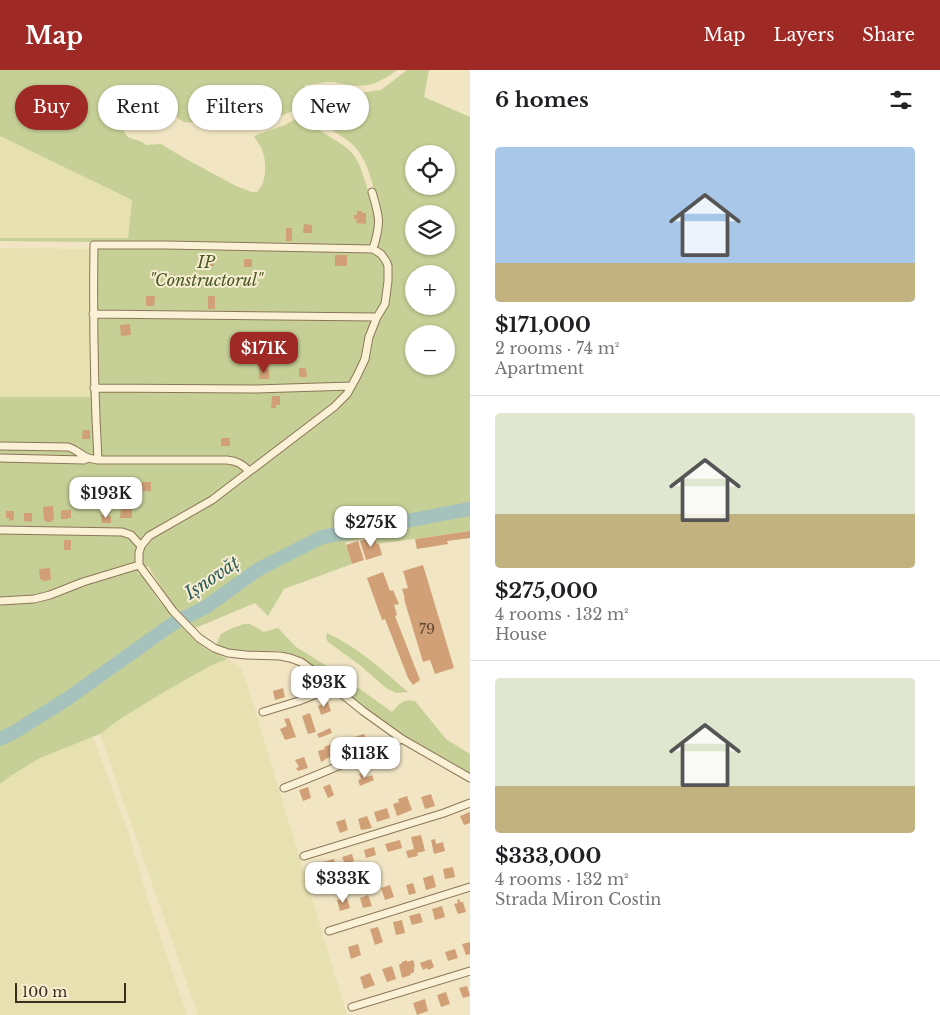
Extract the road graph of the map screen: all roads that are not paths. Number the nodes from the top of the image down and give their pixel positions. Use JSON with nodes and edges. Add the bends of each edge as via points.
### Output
{"nodes":[{"id":1,"x":372,"y":192,"type":"dead end"},
{"id":2,"x":373,"y":249,"type":"junction"},
{"id":3,"x":93,"y":314,"type":"junction"},
{"id":4,"x":377,"y":317,"type":"junction"},
{"id":5,"x":351,"y":386,"type":"junction"},
{"id":6,"x":94,"y":388,"type":"junction"},
{"id":7,"x":0,"y":446,"type":"edge"},
{"id":8,"x":0,"y":458,"type":"edge"},
{"id":9,"x":89,"y":458,"type":"junction"},
{"id":10,"x":98,"y":460,"type":"junction"},
{"id":11,"x":250,"y":471,"type":"junction"},
{"id":12,"x":0,"y":530,"type":"edge"},
{"id":13,"x":141,"y":546,"type":"junction"},
{"id":14,"x":139,"y":564,"type":"junction"},
{"id":15,"x":0,"y":601,"type":"edge"},
{"id":16,"x":334,"y":688,"type":"junction"},
{"id":17,"x":263,"y":712,"type":"dead end"},
{"id":18,"x":402,"y":739,"type":"junction"},
{"id":19,"x":470,"y":778,"type":"edge"},
{"id":20,"x":284,"y":788,"type":"dead end"},
{"id":21,"x":470,"y":802,"type":"edge"},
{"id":22,"x":304,"y":856,"type":"dead end"},
{"id":23,"x":470,"y":887,"type":"edge"},
{"id":24,"x":329,"y":931,"type":"dead end"},
{"id":25,"x":470,"y":971,"type":"edge"},
{"id":26,"x":352,"y":1007,"type":"dead end"}],
"edges":[{"from":1,"to":2,"type":"street","via":[[379,224]]},
{"from":2,"to":3,"type":"street","via":[[94,246]]},
{"from":2,"to":4,"type":"street","via":[[381,254],[388,266],[385,304]]},
{"from":3,"to":4,"type":"street"},
{"from":3,"to":6,"type":"street"},
{"from":4,"to":5,"type":"street","via":[[365,359]]},
{"from":5,"to":6,"type":"street"},
{"from":5,"to":11,"type":"street","via":[[334,406]]},
{"from":6,"to":10,"type":"street"},
{"from":7,"to":9,"type":"street","via":[[68,446]]},
{"from":8,"to":9,"type":"street"},
{"from":9,"to":10,"type":"street"},
{"from":10,"to":11,"type":"street","via":[[227,460],[237,462]]},
{"from":11,"to":13,"type":"street","via":[[212,500],[149,536]]},
{"from":12,"to":13,"type":"street","via":[[122,532],[131,535]]},
{"from":13,"to":14,"type":"street"},
{"from":14,"to":15,"type":"street","via":[[50,596]]},
{"from":14,"to":16,"type":"street","via":[[172,611],[214,648],[228,653],[290,658],[301,662]]},
{"from":16,"to":17,"type":"street"},
{"from":16,"to":18,"type":"street"},
{"from":18,"to":19,"type":"street"},
{"from":18,"to":20,"type":"street"},
{"from":21,"to":22,"type":"street"},
{"from":23,"to":24,"type":"street"},
{"from":25,"to":26,"type":"street"}]}
